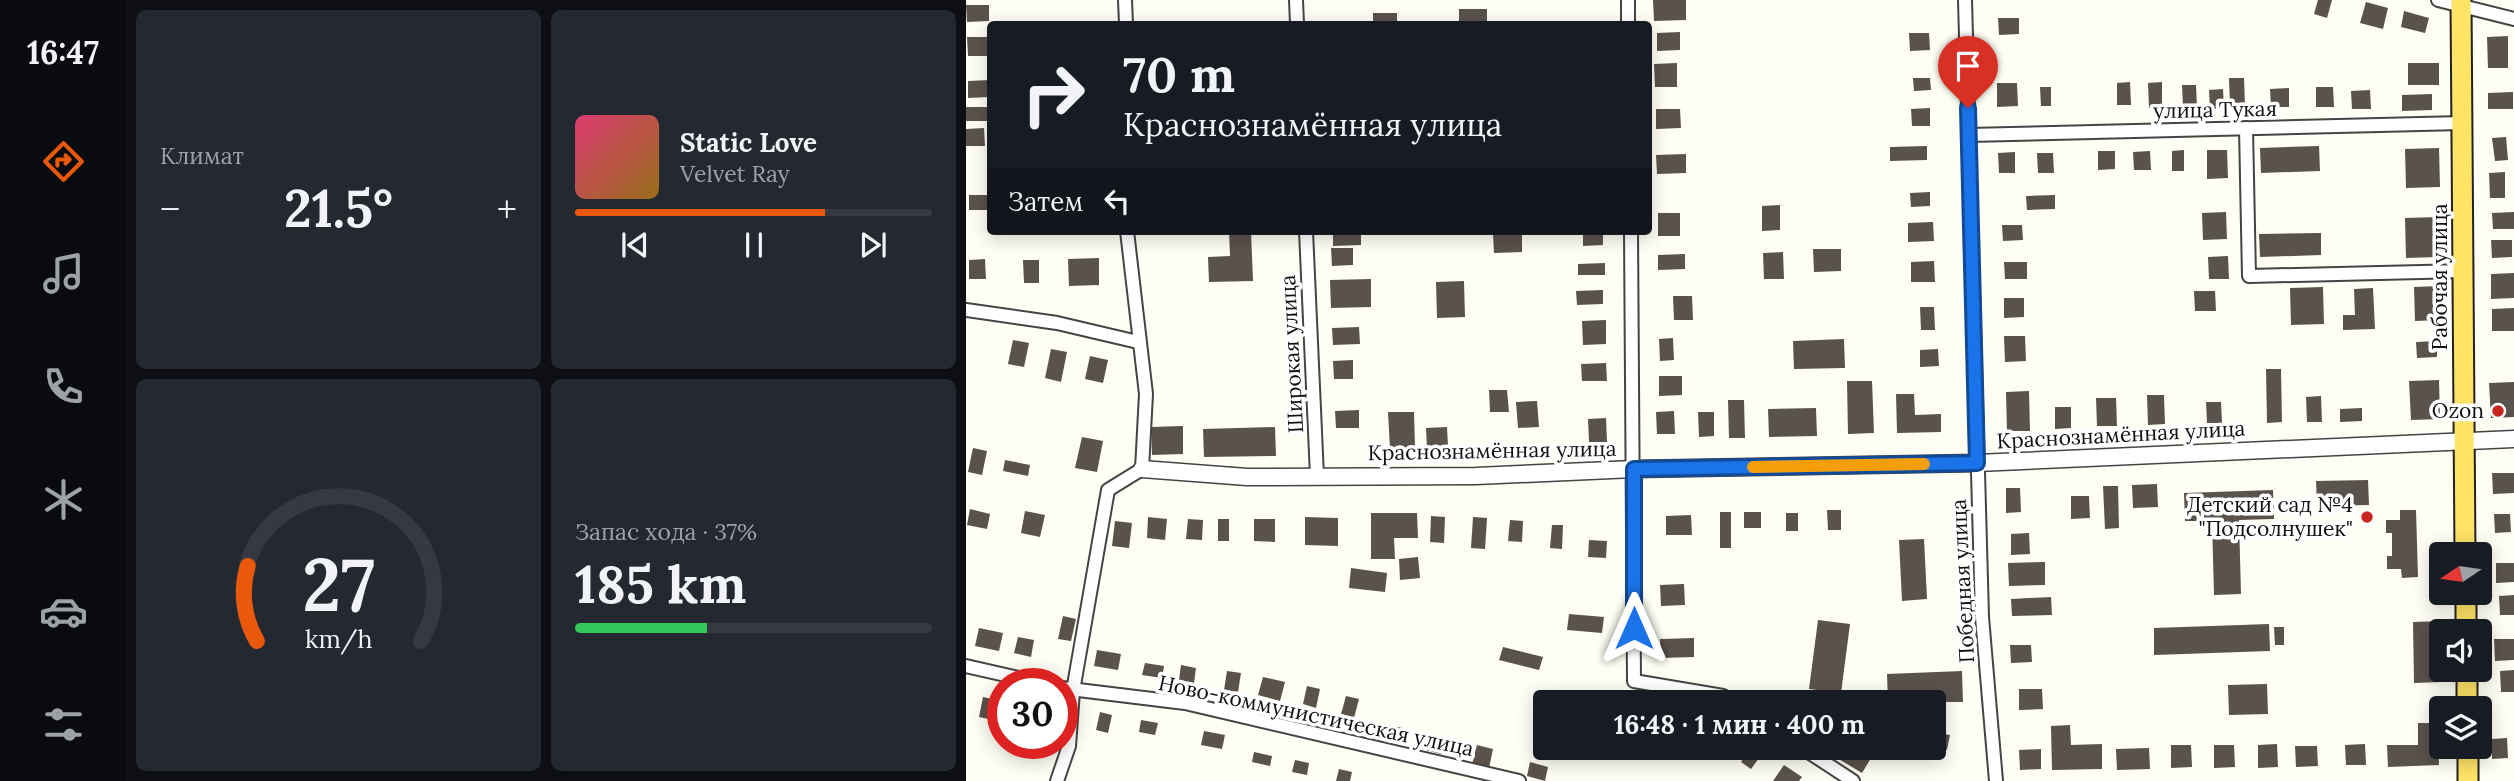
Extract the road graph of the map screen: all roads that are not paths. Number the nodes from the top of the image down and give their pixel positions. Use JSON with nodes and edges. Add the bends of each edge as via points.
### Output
{"nodes":[{"id":1,"x":1125,"y":0,"type":"edge"},
{"id":2,"x":1296,"y":0,"type":"edge"},
{"id":3,"x":1628,"y":0,"type":"edge"},
{"id":4,"x":1965,"y":0,"type":"edge"},
{"id":5,"x":2438,"y":0,"type":"edge"},
{"id":6,"x":2461,"y":3,"type":"edge"},
{"id":7,"x":2514,"y":19,"type":"edge"},
{"id":8,"x":1126,"y":21,"type":"edge"},
{"id":9,"x":1297,"y":21,"type":"edge"},
{"id":10,"x":1628,"y":21,"type":"edge"},
{"id":11,"x":2462,"y":123,"type":"junction"},
{"id":12,"x":2246,"y":128,"type":"junction"},
{"id":13,"x":1968,"y":135,"type":"junction"},
{"id":14,"x":1127,"y":235,"type":"edge"},
{"id":15,"x":1306,"y":235,"type":"edge"},
{"id":16,"x":1631,"y":235,"type":"edge"},
{"id":17,"x":2463,"y":271,"type":"junction"},
{"id":18,"x":966,"y":310,"type":"edge"},
{"id":19,"x":1138,"y":342,"type":"junction"},
{"id":20,"x":2464,"y":439,"type":"junction"},
{"id":21,"x":2514,"y":439,"type":"edge"},
{"id":22,"x":1977,"y":463,"type":"junction"},
{"id":23,"x":1142,"y":469,"type":"junction"},
{"id":24,"x":1634,"y":469,"type":"junction"},
{"id":25,"x":1317,"y":475,"type":"junction"},
{"id":26,"x":2465,"y":542,"type":"edge"},
{"id":27,"x":966,"y":666,"type":"edge"},
{"id":28,"x":1071,"y":668,"type":"edge"},
{"id":29,"x":987,"y":671,"type":"edge"},
{"id":30,"x":1078,"y":690,"type":"edge"},
{"id":31,"x":1687,"y":690,"type":"edge"},
{"id":32,"x":1065,"y":759,"type":"edge"},
{"id":33,"x":2468,"y":759,"type":"edge"},
{"id":34,"x":1821,"y":760,"type":"edge"},
{"id":35,"x":1057,"y":781,"type":"edge"},
{"id":36,"x":1519,"y":781,"type":"edge"},
{"id":37,"x":1853,"y":781,"type":"edge"},
{"id":38,"x":1996,"y":781,"type":"edge"},
{"id":39,"x":2468,"y":781,"type":"edge"}],
"edges":[{"from":1,"to":8,"type":"street"},
{"from":2,"to":9,"type":"street"},
{"from":3,"to":10,"type":"street"},
{"from":4,"to":13,"type":"street","name":"Победная улица"},
{"from":5,"to":6,"type":"street"},
{"from":6,"to":7,"type":"street"},
{"from":6,"to":11,"type":"main road","name":"Рабочая улица"},
{"from":11,"to":12,"type":"street","name":"улица Тукая"},
{"from":11,"to":17,"type":"main road","name":"Рабочая улица"},
{"from":12,"to":13,"type":"street","name":"улица Тукая"},
{"from":12,"to":17,"type":"street","via":[[2249,276]]},
{"from":13,"to":22,"type":"street","name":"Победная улица"},
{"from":14,"to":19,"type":"street"},
{"from":15,"to":25,"type":"street","name":"Широкая улица"},
{"from":16,"to":24,"type":"street"},
{"from":17,"to":20,"type":"main road","name":"Рабочая улица"},
{"from":18,"to":19,"type":"street","via":[[1057,323]]},
{"from":19,"to":23,"type":"street","via":[[1146,394]]},
{"from":20,"to":21,"type":"street","name":"Краснознамённая улица"},
{"from":20,"to":22,"type":"street","name":"Краснознамённая улица"},
{"from":20,"to":26,"type":"main road","name":"Рабочая улица"},
{"from":22,"to":24,"type":"street","name":"Краснознамённая улица"},
{"from":22,"to":38,"type":"street","name":"Победная улица","via":[[1982,617]]},
{"from":23,"to":25,"type":"street","name":"Краснознамённая улица","via":[[1247,477]]},
{"from":23,"to":28,"type":"street","via":[[1108,490]]},
{"from":24,"to":25,"type":"street","name":"Краснознамённая улица","via":[[1476,476]]},
{"from":24,"to":31,"type":"street","via":[[1634,681]]},
{"from":27,"to":29,"type":"street"},
{"from":30,"to":36,"type":"street","name":"Ново-коммунистическая улица","via":[[1185,703]]},
{"from":32,"to":35,"type":"street"},
{"from":33,"to":39,"type":"main road"},
{"from":34,"to":37,"type":"street"}]}
